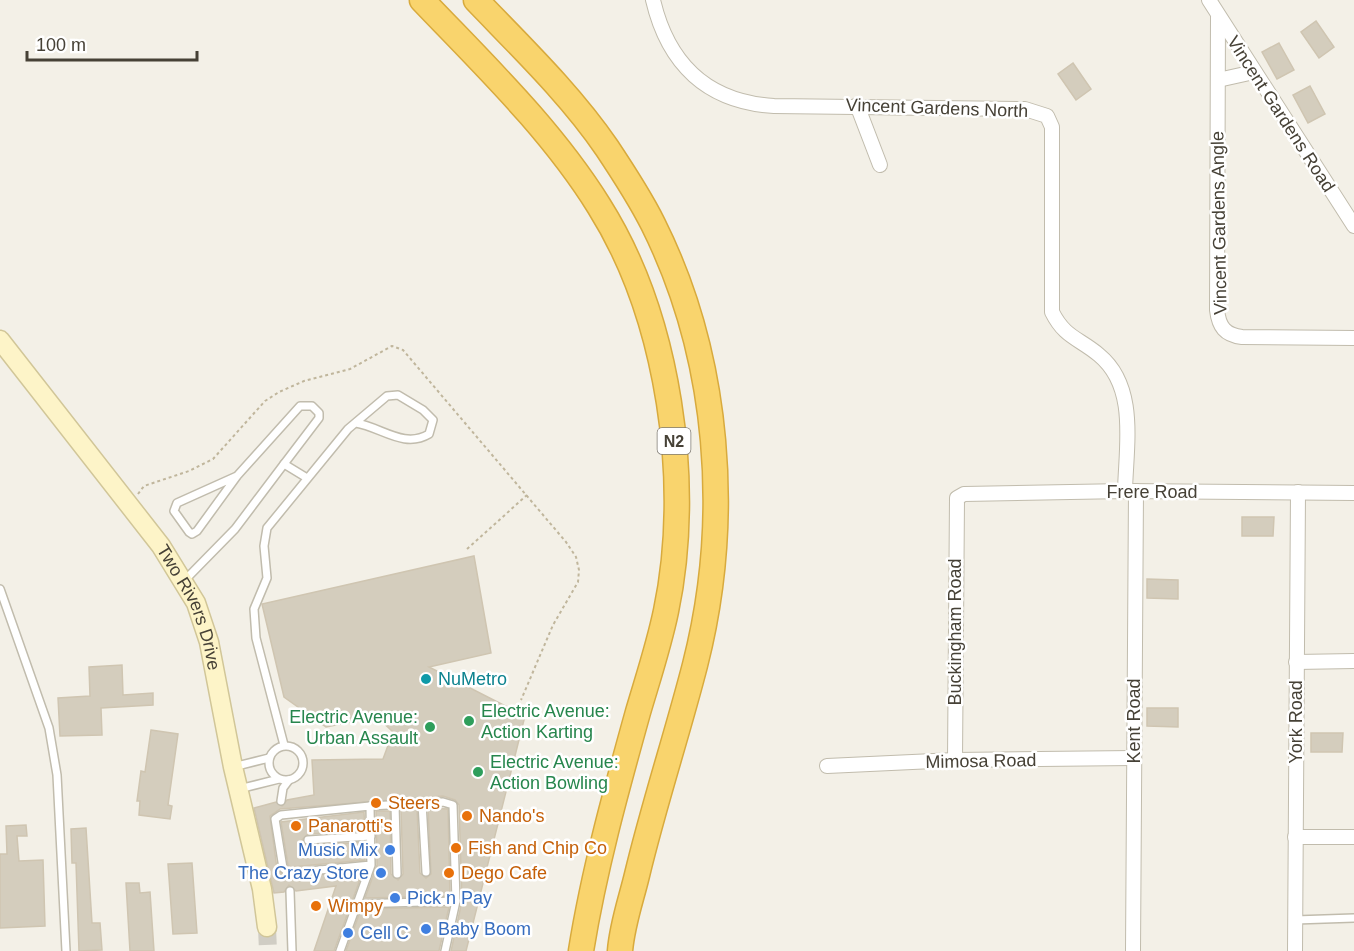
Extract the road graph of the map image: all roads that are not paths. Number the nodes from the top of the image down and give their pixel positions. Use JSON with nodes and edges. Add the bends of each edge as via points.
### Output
{"nodes":[{"id":1,"x":422,"y":0,"type":"edge"},
{"id":2,"x":476,"y":0,"type":"edge"},
{"id":3,"x":653,"y":0,"type":"edge"},
{"id":4,"x":1209,"y":0,"type":"edge"},
{"id":5,"x":1218,"y":17,"type":"junction"},
{"id":6,"x":1254,"y":72,"type":"junction"},
{"id":7,"x":1218,"y":80,"type":"junction"},
{"id":8,"x":857,"y":105,"type":"junction"},
{"id":9,"x":880,"y":165,"type":"dead end"},
{"id":10,"x":1354,"y":226,"type":"edge"},
{"id":11,"x":1354,"y":338,"type":"edge"},
{"id":12,"x":0,"y":340,"type":"edge"},
{"id":13,"x":356,"y":423,"type":"junction"},
{"id":14,"x":284,"y":464,"type":"junction"},
{"id":15,"x":237,"y":476,"type":"junction"},
{"id":16,"x":307,"y":478,"type":"junction"},
{"id":17,"x":1130,"y":491,"type":"junction"},
{"id":18,"x":1298,"y":492,"type":"junction"},
{"id":19,"x":1354,"y":493,"type":"edge"},
{"id":20,"x":955,"y":503,"type":"joint"},
{"id":21,"x":678,"y":515,"type":"junction"},
{"id":22,"x":184,"y":580,"type":"junction"},
{"id":23,"x":0,"y":588,"type":"edge"},
{"id":24,"x":1354,"y":661,"type":"edge"},
{"id":25,"x":1296,"y":662,"type":"junction"},
{"id":26,"x":284,"y":745,"type":"junction"},
{"id":27,"x":270,"y":758,"type":"junction"},
{"id":28,"x":1134,"y":758,"type":"junction"},
{"id":29,"x":955,"y":760,"type":"junction"},
{"id":30,"x":827,"y":766,"type":"dead end"},
{"id":31,"x":233,"y":767,"type":"junction"},
{"id":32,"x":279,"y":779,"type":"junction"},
{"id":33,"x":289,"y":780,"type":"junction"},
{"id":34,"x":239,"y":789,"type":"junction"},
{"id":35,"x":281,"y":801,"type":"dead end"},
{"id":36,"x":422,"y":803,"type":"junction"},
{"id":37,"x":395,"y":805,"type":"junction"},
{"id":38,"x":370,"y":806,"type":"junction"},
{"id":39,"x":371,"y":836,"type":"junction"},
{"id":40,"x":1295,"y":837,"type":"junction"},
{"id":41,"x":1354,"y":837,"type":"edge"},
{"id":42,"x":308,"y":840,"type":"dead end"},
{"id":43,"x":644,"y":848,"type":"junction"},
{"id":44,"x":371,"y":865,"type":"junction"},
{"id":45,"x":426,"y":872,"type":"dead end"},
{"id":46,"x":397,"y":874,"type":"dead end"},
{"id":47,"x":290,"y":891,"type":"dead end"},
{"id":48,"x":456,"y":901,"type":"junction"},
{"id":49,"x":355,"y":904,"type":"junction"},
{"id":50,"x":1354,"y":918,"type":"edge"},
{"id":51,"x":1295,"y":920,"type":"junction"},
{"id":52,"x":267,"y":927,"type":"tunnel mouth"},
{"id":53,"x":66,"y":951,"type":"edge"},
{"id":54,"x":292,"y":951,"type":"edge"},
{"id":55,"x":340,"y":951,"type":"edge"},
{"id":56,"x":445,"y":951,"type":"edge"},
{"id":57,"x":566,"y":951,"type":"edge"},
{"id":58,"x":581,"y":951,"type":"edge"},
{"id":59,"x":620,"y":951,"type":"edge"},
{"id":60,"x":630,"y":951,"type":"edge"},
{"id":61,"x":1133,"y":951,"type":"edge"},
{"id":62,"x":1295,"y":951,"type":"edge"}],
"edges":[{"from":1,"to":21,"type":"highway","number":"N2","via":[[539,125],[600,207],[619,243],[654,338],[668,393]]},
{"from":2,"to":43,"type":"highway","number":"N2","via":[[580,113],[647,214],[684,300],[705,379],[715,459],[717,529],[711,585],[696,663]]},
{"from":3,"to":8,"type":"street","name":"Vincent Gardens North","via":[[658,23],[671,49],[686,69],[723,94],[758,105]]},
{"from":4,"to":5,"type":"street","name":"Vincent Gardens Road"},
{"from":5,"to":6,"type":"street","name":"Vincent Gardens Road"},
{"from":5,"to":7,"type":"street","name":"Vincent Gardens Angle"},
{"from":6,"to":7,"type":"street"},
{"from":6,"to":10,"type":"street","name":"Vincent Gardens Road"},
{"from":7,"to":11,"type":"street","name":"Vincent Gardens Angle","via":[[1217,310],[1221,327],[1242,337]]},
{"from":8,"to":9,"type":"street"},
{"from":8,"to":17,"type":"street","name":"Vincent Gardens North","via":[[1025,109],[1039,112],[1050,121],[1052,312],[1066,334],[1098,354],[1121,381],[1126,401]]},
{"from":12,"to":22,"type":"main road","name":"Two Rivers Drive"},
{"from":13,"to":13,"type":"lane","via":[[392,394],[423,410],[433,420],[429,434],[406,440]]},
{"from":13,"to":16,"type":"lane"},
{"from":14,"to":15,"type":"lane","via":[[319,418],[320,413],[312,405],[300,406]]},
{"from":14,"to":16,"type":"lane"},
{"from":14,"to":22,"type":"lane","via":[[235,529]]},
{"from":15,"to":15,"type":"lane","via":[[197,531],[189,532],[174,511],[177,503]]},
{"from":16,"to":26,"type":"lane","via":[[267,528],[267,578],[254,609],[256,638]]},
{"from":17,"to":18,"type":"street","name":"Frere Road"},
{"from":17,"to":20,"type":"street","name":"Frere Road","via":[[964,494]]},
{"from":17,"to":28,"type":"street","name":"Kent Road"},
{"from":18,"to":19,"type":"street","name":"Frere Road"},
{"from":18,"to":25,"type":"street","name":"York Road"},
{"from":20,"to":29,"type":"street","name":"Buckingham Road"},
{"from":21,"to":57,"type":"highway","via":[[588,838]]},
{"from":21,"to":58,"type":"highway","number":"N2","via":[[666,611],[604,838]]},
{"from":22,"to":31,"type":"main road","name":"Two Rivers Drive","via":[[209,642]]},
{"from":23,"to":53,"type":"lane","via":[[53,747]]},
{"from":24,"to":25,"type":"street"},
{"from":25,"to":40,"type":"street","name":"York Road"},
{"from":26,"to":27,"type":"lane"},
{"from":26,"to":33,"type":"lane","via":[[293,747],[303,758],[301,772]]},
{"from":27,"to":31,"type":"lane"},
{"from":27,"to":32,"type":"lane","via":[[269,768]]},
{"from":28,"to":29,"type":"street","name":"Mimosa Road"},
{"from":28,"to":61,"type":"street","name":"Kent Road"},
{"from":29,"to":30,"type":"street","name":"Mimosa Road"},
{"from":31,"to":34,"type":"main road","name":"Two Rivers Drive"},
{"from":32,"to":33,"type":"lane"},
{"from":32,"to":34,"type":"lane"},
{"from":33,"to":35,"type":"lane","via":[[282,788]]},
{"from":34,"to":52,"type":"main road","name":"Two Rivers Drive"},
{"from":36,"to":37,"type":"lane"},
{"from":36,"to":45,"type":"lane"},
{"from":36,"to":48,"type":"lane","via":[[453,805]]},
{"from":37,"to":38,"type":"lane"},
{"from":37,"to":46,"type":"lane"},
{"from":38,"to":39,"type":"lane"},
{"from":38,"to":44,"type":"lane","via":[[281,815],[275,822],[283,868],[289,873]]},
{"from":39,"to":42,"type":"lane"},
{"from":39,"to":44,"type":"lane"},
{"from":40,"to":41,"type":"street"},
{"from":40,"to":51,"type":"street","name":"York Road"},
{"from":43,"to":59,"type":"highway","number":"N2"},
{"from":43,"to":60,"type":"highway"},
{"from":44,"to":49,"type":"lane"},
{"from":47,"to":54,"type":"lane"},
{"from":48,"to":49,"type":"lane"},
{"from":48,"to":56,"type":"lane"},
{"from":49,"to":55,"type":"lane"},
{"from":50,"to":51,"type":"lane"},
{"from":51,"to":62,"type":"street","name":"York Road"}]}
